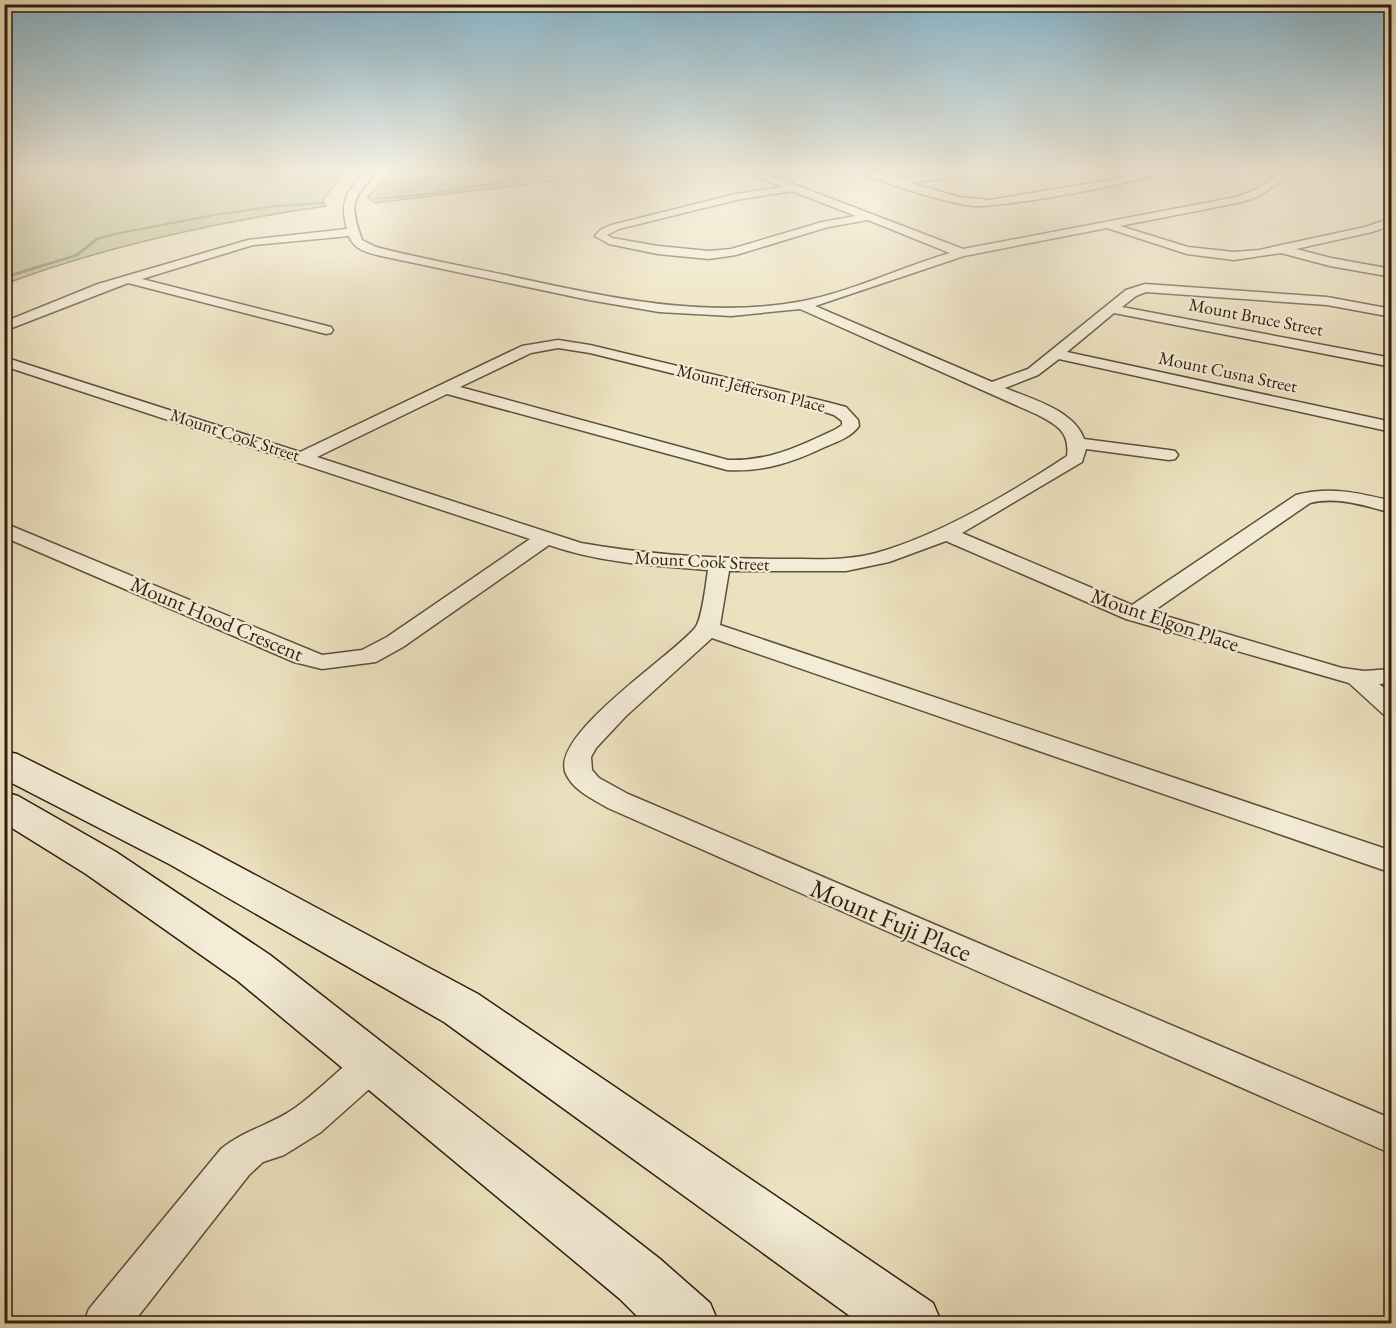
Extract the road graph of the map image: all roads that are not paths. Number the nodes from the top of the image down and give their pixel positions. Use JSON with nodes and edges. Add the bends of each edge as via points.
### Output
{"nodes":[{"id":1,"x":354,"y":232,"type":"joint"},
{"id":2,"x":604,"y":232,"type":"edge"},
{"id":3,"x":799,"y":232,"type":"edge"},
{"id":4,"x":906,"y":232,"type":"edge"},
{"id":5,"x":1074,"y":232,"type":"edge"},
{"id":6,"x":1127,"y":232,"type":"edge"},
{"id":7,"x":1359,"y":232,"type":"edge"},
{"id":8,"x":1280,"y":249,"type":"junction"},
{"id":9,"x":962,"y":253,"type":"junction"},
{"id":10,"x":1392,"y":273,"type":"edge"},
{"id":11,"x":127,"y":279,"type":"junction"},
{"id":12,"x":801,"y":305,"type":"junction"},
{"id":13,"x":1112,"y":309,"type":"junction"},
{"id":14,"x":1392,"y":313,"type":"edge"},
{"id":15,"x":4,"y":327,"type":"edge"},
{"id":16,"x":326,"y":330,"type":"dead end"},
{"id":17,"x":1057,"y":354,"type":"junction"},
{"id":18,"x":4,"y":361,"type":"edge"},
{"id":19,"x":1392,"y":363,"type":"edge"},
{"id":20,"x":29,"y":369,"type":"junction"},
{"id":21,"x":4,"y":377,"type":"edge"},
{"id":22,"x":445,"y":388,"type":"junction"},
{"id":23,"x":992,"y":388,"type":"junction"},
{"id":24,"x":1392,"y":427,"type":"edge"},
{"id":25,"x":1077,"y":443,"type":"junction"},
{"id":26,"x":1169,"y":455,"type":"dead end"},
{"id":27,"x":303,"y":458,"type":"junction"},
{"id":28,"x":1392,"y":507,"type":"edge"},
{"id":29,"x":4,"y":529,"type":"edge"},
{"id":30,"x":946,"y":534,"type":"junction"},
{"id":31,"x":546,"y":538,"type":"junction"},
{"id":32,"x":720,"y":565,"type":"junction"},
{"id":33,"x":1134,"y":615,"type":"junction"},
{"id":34,"x":708,"y":629,"type":"junction"},
{"id":35,"x":1392,"y":676,"type":"edge"},
{"id":36,"x":1356,"y":677,"type":"junction"},
{"id":37,"x":1392,"y":708,"type":"edge"},
{"id":38,"x":4,"y":763,"type":"edge"},
{"id":39,"x":4,"y":805,"type":"edge"},
{"id":40,"x":1392,"y":862,"type":"edge"},
{"id":41,"x":372,"y":1064,"type":"junction"},
{"id":42,"x":1392,"y":1137,"type":"edge"},
{"id":43,"x":104,"y":1323,"type":"edge"},
{"id":44,"x":689,"y":1323,"type":"edge"},
{"id":45,"x":912,"y":1323,"type":"edge"}],
"edges":[{"from":1,"to":11,"type":"street","via":[[252,242]]},
{"from":1,"to":12,"type":"street","via":[[360,244],[382,253],[643,307],[724,312]]},
{"from":2,"to":3,"type":"street","via":[[601,236],[609,241],[709,255]]},
{"from":4,"to":9,"type":"street"},
{"from":5,"to":9,"type":"street"},
{"from":6,"to":8,"type":"street","via":[[1202,253],[1247,255]]},
{"from":7,"to":8,"type":"street"},
{"from":8,"to":10,"type":"street"},
{"from":9,"to":12,"type":"street"},
{"from":11,"to":15,"type":"street"},
{"from":11,"to":16,"type":"street"},
{"from":12,"to":23,"type":"street"},
{"from":13,"to":14,"type":"street","via":[[1136,291],[1157,288],[1327,301]]},
{"from":13,"to":17,"type":"street"},
{"from":13,"to":19,"type":"street","name":"Mount Bruce Street"},
{"from":17,"to":23,"type":"street","via":[[1033,372]]},
{"from":17,"to":24,"type":"street","name":"Mount Cusna Street"},
{"from":18,"to":20,"type":"street","name":"Mount Cook Street"},
{"from":20,"to":21,"type":"street"},
{"from":20,"to":27,"type":"street","name":"Mount Cook Street"},
{"from":22,"to":22,"type":"street","name":"Mount Jefferson Place","via":[[527,349],[568,344],[834,408],[846,415],[850,426],[842,434],[781,460],[758,466],[727,465]]},
{"from":22,"to":27,"type":"street","name":"Mount Jefferson Place"},
{"from":23,"to":25,"type":"street","via":[[1069,426]]},
{"from":25,"to":26,"type":"street"},
{"from":25,"to":30,"type":"street","name":"Mount Cook Street","via":[[1076,458]]},
{"from":27,"to":31,"type":"street","name":"Mount Cook Street"},
{"from":28,"to":33,"type":"street","via":[[1339,496],[1304,499]]},
{"from":29,"to":31,"type":"street","name":"Mount Hood Crescent","via":[[302,657],[322,662],[369,657]]},
{"from":30,"to":32,"type":"street","name":"Mount Cook Street","via":[[882,558],[846,565]]},
{"from":30,"to":33,"type":"street","name":"Mount Elgon Place"},
{"from":31,"to":32,"type":"street","name":"Mount Cook Street","via":[[624,557]]},
{"from":32,"to":34,"type":"street"},
{"from":33,"to":36,"type":"street","name":"Mount Elgon Place"},
{"from":34,"to":40,"type":"street"},
{"from":34,"to":42,"type":"street","name":"Mount Fuji Place","via":[[584,744],[578,757],[578,771],[589,785],[618,801]]},
{"from":35,"to":36,"type":"street","name":"Mount Elgon Place"},
{"from":36,"to":37,"type":"street"},
{"from":38,"to":45,"type":"main road","via":[[185,855],[461,1008]]},
{"from":39,"to":41,"type":"main road","via":[[101,863],[254,968]]},
{"from":41,"to":43,"type":"street","via":[[308,1120],[271,1142],[251,1148],[235,1162]]},
{"from":41,"to":44,"type":"main road","via":[[640,1279]]}]}
